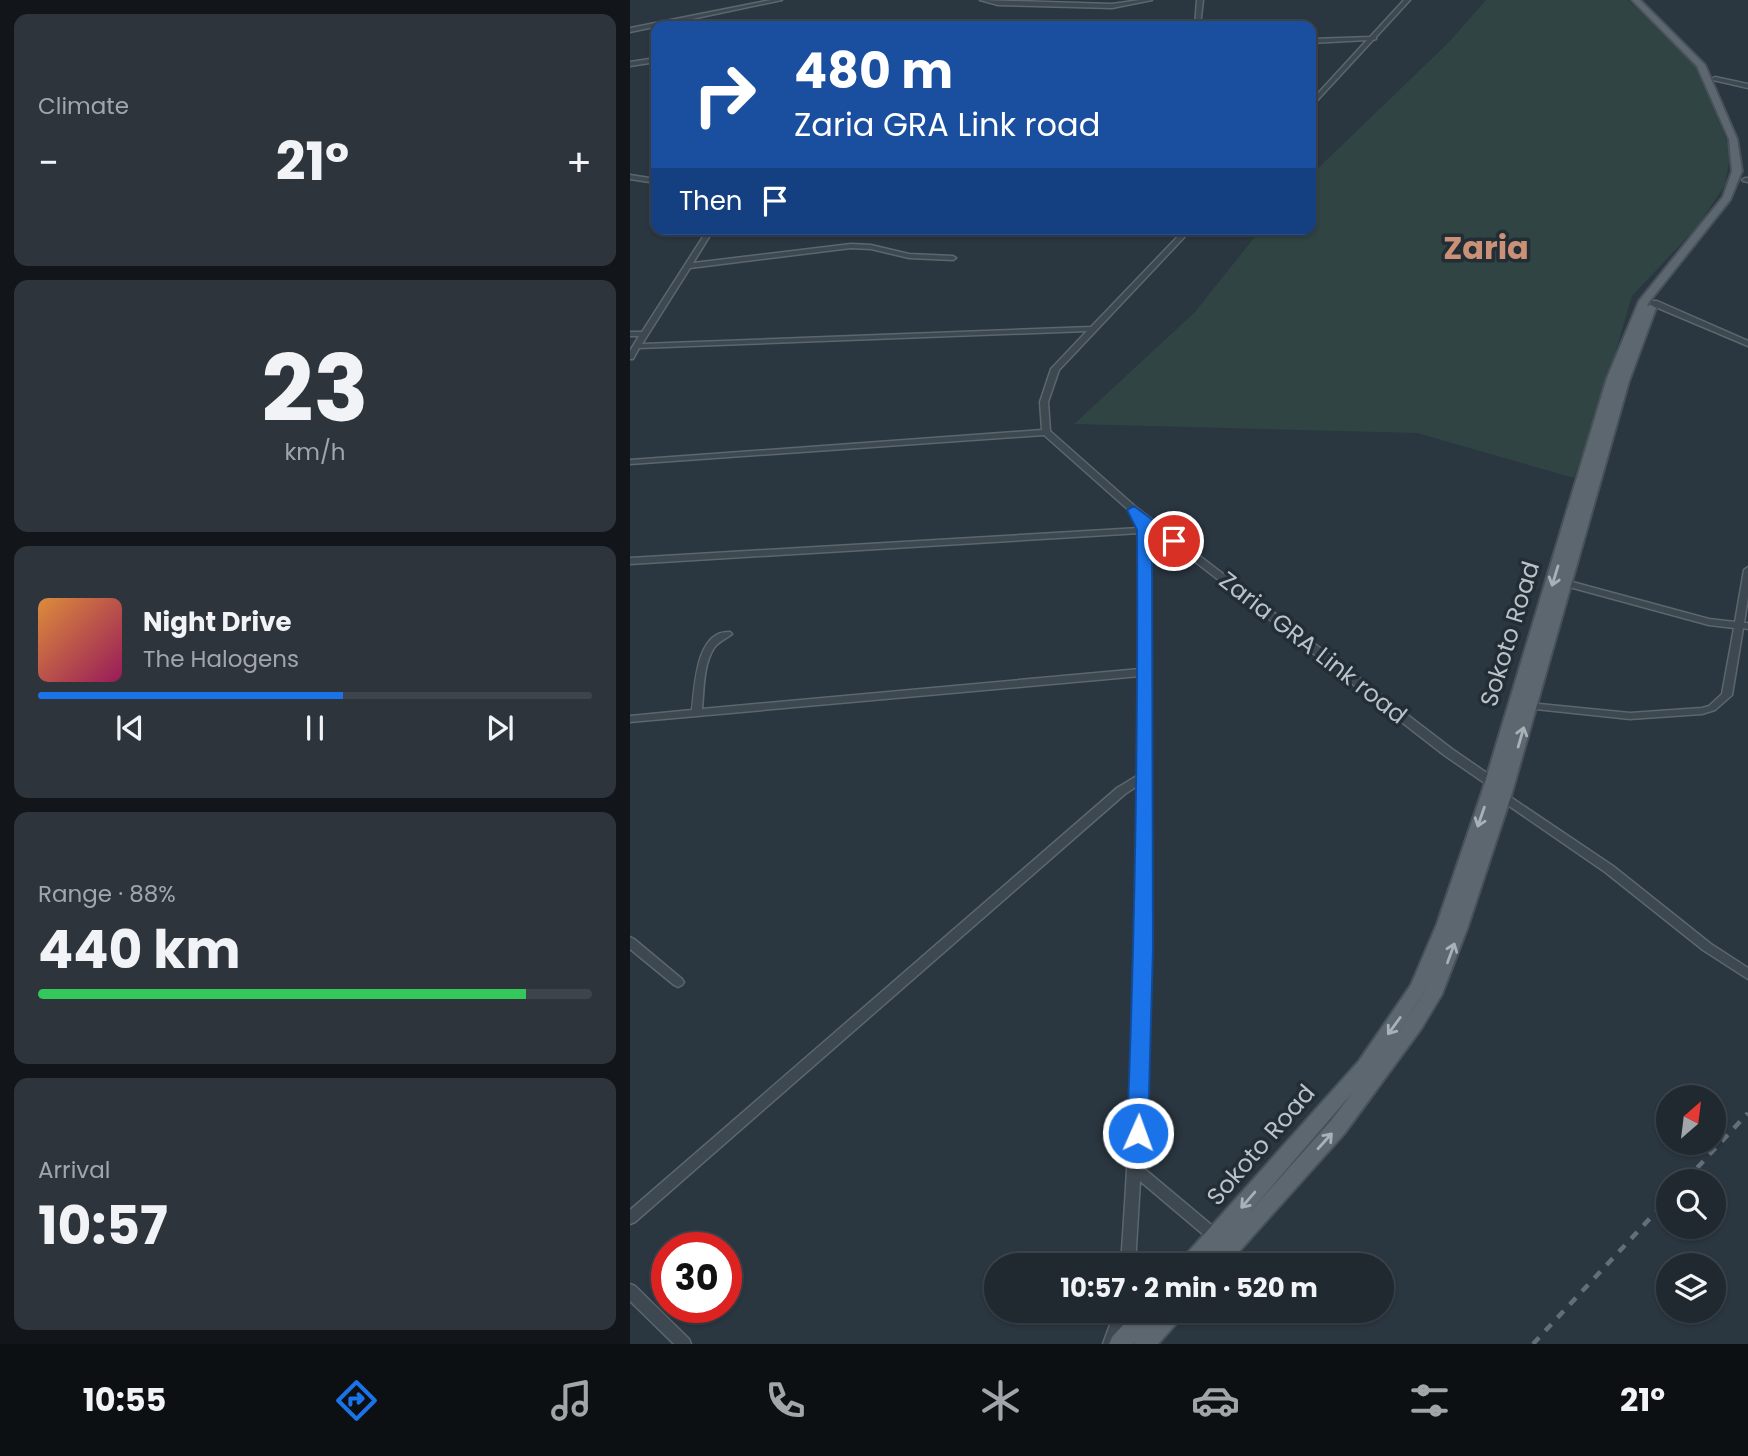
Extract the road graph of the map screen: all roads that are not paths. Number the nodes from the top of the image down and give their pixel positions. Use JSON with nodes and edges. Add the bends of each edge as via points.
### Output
{"nodes":[{"id":1,"x":728,"y":0,"type":"edge"},
{"id":2,"x":779,"y":0,"type":"edge"},
{"id":3,"x":983,"y":0,"type":"edge"},
{"id":4,"x":1149,"y":0,"type":"edge"},
{"id":5,"x":1199,"y":0,"type":"edge"},
{"id":6,"x":1407,"y":0,"type":"edge"},
{"id":7,"x":1636,"y":0,"type":"edge"},
{"id":8,"x":1643,"y":0,"type":"edge"},
{"id":9,"x":737,"y":7,"type":"junction"},
{"id":10,"x":672,"y":21,"type":"edge"},
{"id":11,"x":1198,"y":21,"type":"edge"},
{"id":12,"x":651,"y":25,"type":"edge"},
{"id":13,"x":630,"y":30,"type":"edge"},
{"id":14,"x":1374,"y":38,"type":"junction"},
{"id":15,"x":1316,"y":41,"type":"edge"},
{"id":16,"x":651,"y":61,"type":"edge"},
{"id":17,"x":630,"y":64,"type":"edge"},
{"id":18,"x":1715,"y":79,"type":"junction"},
{"id":19,"x":1748,"y":86,"type":"edge"},
{"id":20,"x":1316,"y":99,"type":"edge"},
{"id":21,"x":630,"y":177,"type":"edge"},
{"id":22,"x":651,"y":180,"type":"edge"},
{"id":23,"x":1746,"y":180,"type":"edge"},
{"id":24,"x":707,"y":235,"type":"edge"},
{"id":25,"x":1183,"y":235,"type":"edge"},
{"id":26,"x":953,"y":258,"type":"dead end"},
{"id":27,"x":688,"y":266,"type":"junction"},
{"id":28,"x":1654,"y":303,"type":"junction"},
{"id":29,"x":1093,"y":329,"type":"junction"},
{"id":30,"x":630,"y":334,"type":"edge"},
{"id":31,"x":645,"y":334,"type":"junction"},
{"id":32,"x":1748,"y":344,"type":"edge"},
{"id":33,"x":638,"y":346,"type":"junction"},
{"id":34,"x":630,"y":358,"type":"edge"},
{"id":35,"x":1046,"y":432,"type":"junction"},
{"id":36,"x":630,"y":462,"type":"edge"},
{"id":37,"x":1134,"y":510,"type":"junction"},
{"id":38,"x":1144,"y":530,"type":"junction"},
{"id":39,"x":630,"y":561,"type":"edge"},
{"id":40,"x":1748,"y":570,"type":"edge"},
{"id":41,"x":1565,"y":583,"type":"junction"},
{"id":42,"x":1744,"y":626,"type":"edge"},
{"id":43,"x":727,"y":634,"type":"dead end"},
{"id":44,"x":1146,"y":672,"type":"junction"},
{"id":45,"x":1529,"y":706,"type":"junction"},
{"id":46,"x":697,"y":713,"type":"junction"},
{"id":47,"x":630,"y":719,"type":"edge"},
{"id":48,"x":1144,"y":776,"type":"junction"},
{"id":49,"x":1493,"y":783,"type":"junction"},
{"id":50,"x":1503,"y":796,"type":"junction"},
{"id":51,"x":630,"y":942,"type":"edge"},
{"id":52,"x":1748,"y":974,"type":"edge"},
{"id":53,"x":678,"y":982,"type":"dead end"},
{"id":54,"x":1135,"y":1168,"type":"junction"},
{"id":55,"x":630,"y":1219,"type":"edge"},
{"id":56,"x":1216,"y":1237,"type":"junction"},
{"id":57,"x":1129,"y":1253,"type":"edge"},
{"id":58,"x":1201,"y":1253,"type":"edge"},
{"id":59,"x":1225,"y":1253,"type":"edge"},
{"id":60,"x":630,"y":1291,"type":"edge"},
{"id":61,"x":1118,"y":1323,"type":"edge"},
{"id":62,"x":1138,"y":1323,"type":"edge"},
{"id":63,"x":1163,"y":1323,"type":"edge"},
{"id":64,"x":684,"y":1344,"type":"edge"},
{"id":65,"x":1110,"y":1344,"type":"edge"},
{"id":66,"x":1119,"y":1344,"type":"edge"},
{"id":67,"x":1144,"y":1344,"type":"edge"}],
"edges":[{"from":1,"to":9,"type":"street"},
{"from":2,"to":9,"type":"street"},
{"from":3,"to":4,"type":"street","via":[[1101,6]]},
{"from":5,"to":11,"type":"street"},
{"from":6,"to":14,"type":"street"},
{"from":7,"to":49,"type":"main road","name":"Sokoto Road","one_way":true,"via":[[1701,65],[1733,139],[1736,178],[1727,198],[1664,273],[1636,316],[1613,378]]},
{"from":8,"to":18,"type":"main road","name":"Sokoto Road","via":[[1704,58]]},
{"from":9,"to":10,"type":"street"},
{"from":12,"to":13,"type":"street"},
{"from":14,"to":15,"type":"street"},
{"from":14,"to":20,"type":"street"},
{"from":16,"to":17,"type":"street"},
{"from":18,"to":19,"type":"street"},
{"from":18,"to":23,"type":"main road","name":"Sokoto Road","via":[[1741,140]]},
{"from":21,"to":22,"type":"street"},
{"from":23,"to":28,"type":"main road","name":"Sokoto Road"},
{"from":24,"to":27,"type":"street"},
{"from":25,"to":29,"type":"street"},
{"from":26,"to":27,"type":"street","via":[[851,246]]},
{"from":27,"to":31,"type":"street"},
{"from":28,"to":32,"type":"street"},
{"from":28,"to":41,"type":"main road","name":"Sokoto Road","via":[[1623,380]]},
{"from":29,"to":33,"type":"street"},
{"from":29,"to":35,"type":"street","via":[[1055,369],[1044,402]]},
{"from":30,"to":31,"type":"street"},
{"from":31,"to":33,"type":"street"},
{"from":33,"to":34,"type":"street"},
{"from":35,"to":36,"type":"street"},
{"from":35,"to":37,"type":"street","name":"Zaria GRA Link road"},
{"from":37,"to":38,"type":"street"},
{"from":37,"to":49,"type":"street","name":"Zaria GRA Link road"},
{"from":38,"to":39,"type":"street"},
{"from":38,"to":44,"type":"street"},
{"from":40,"to":42,"type":"street"},
{"from":41,"to":42,"type":"street","via":[[1709,622]]},
{"from":41,"to":45,"type":"main road","name":"Sokoto Road"},
{"from":42,"to":45,"type":"street","via":[[1727,695],[1713,708],[1630,716]]},
{"from":43,"to":46,"type":"street","via":[[707,651]]},
{"from":44,"to":46,"type":"street"},
{"from":44,"to":48,"type":"street"},
{"from":50,"to":45,"type":"main road","name":"Sokoto Road","one_way":true},
{"from":46,"to":47,"type":"street"},
{"from":48,"to":54,"type":"street","via":[[1144,948]]},
{"from":48,"to":55,"type":"street","via":[[1121,791]]},
{"from":49,"to":56,"type":"main road","name":"Sokoto Road","one_way":true,"via":[[1433,956],[1401,1017],[1365,1066]]},
{"from":50,"to":52,"type":"street"},
{"from":59,"to":50,"type":"main road","name":"Sokoto Road","one_way":true,"via":[[1337,1128],[1415,1024],[1448,961]]},
{"from":51,"to":53,"type":"street"},
{"from":54,"to":56,"type":"street"},
{"from":54,"to":57,"type":"street"},
{"from":56,"to":58,"type":"main road","name":"Sokoto Road"},
{"from":60,"to":64,"type":"street"},
{"from":61,"to":65,"type":"street"},
{"from":62,"to":66,"type":"main road"},
{"from":63,"to":67,"type":"main road"}]}
